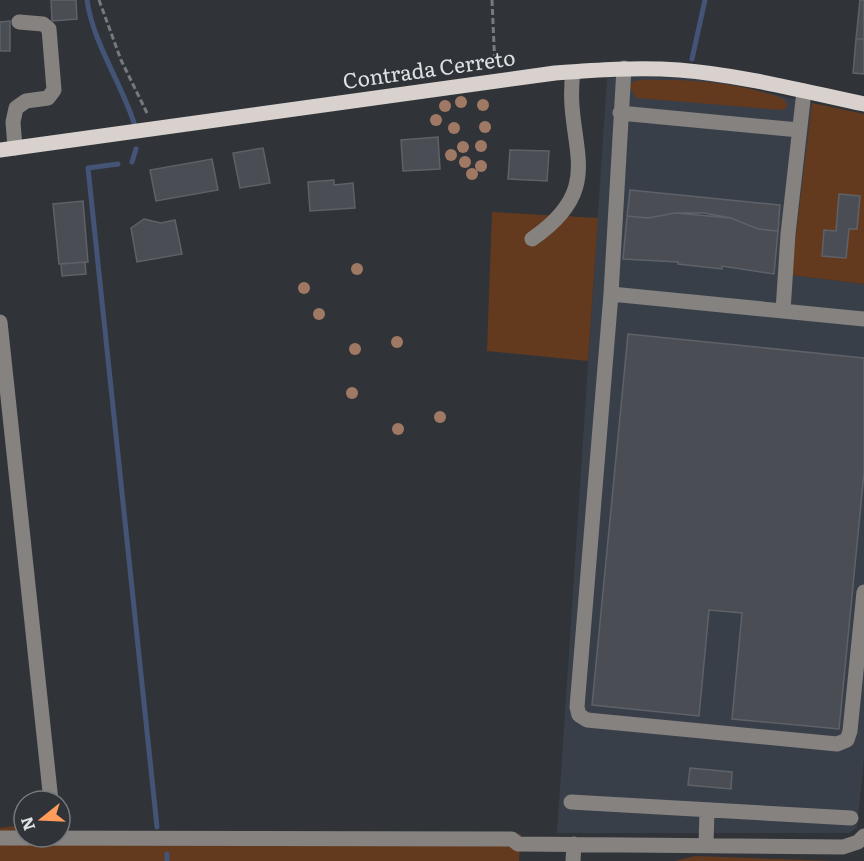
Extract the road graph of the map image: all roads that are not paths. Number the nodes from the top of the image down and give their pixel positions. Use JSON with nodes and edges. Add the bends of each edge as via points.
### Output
{"nodes":[{"id":1,"x":19,"y":22,"type":"dead end"},
{"id":2,"x":624,"y":68,"type":"junction"},
{"id":3,"x":573,"y":72,"type":"junction"},
{"id":4,"x":804,"y":92,"type":"junction"},
{"id":5,"x":864,"y":104,"type":"edge"},
{"id":6,"x":620,"y":113,"type":"junction"},
{"id":7,"x":800,"y":130,"type":"junction"},
{"id":8,"x":7,"y":149,"type":"edge"},
{"id":9,"x":532,"y":239,"type":"dead end"},
{"id":10,"x":611,"y":294,"type":"junction"},
{"id":11,"x":783,"y":310,"type":"junction"},
{"id":12,"x":864,"y":319,"type":"edge"},
{"id":13,"x":0,"y":322,"type":"edge"},
{"id":14,"x":864,"y":592,"type":"edge"},
{"id":15,"x":50,"y":789,"type":"edge"},
{"id":16,"x":571,"y":802,"type":"dead end"},
{"id":17,"x":707,"y":810,"type":"junction"},
{"id":18,"x":851,"y":818,"type":"dead end"},
{"id":19,"x":72,"y":837,"type":"edge"},
{"id":20,"x":864,"y":838,"type":"edge"},
{"id":21,"x":574,"y":844,"type":"junction"},
{"id":22,"x":675,"y":845,"type":"junction"},
{"id":23,"x":706,"y":845,"type":"junction"},
{"id":24,"x":573,"y":861,"type":"edge"},
{"id":25,"x":667,"y":861,"type":"edge"}],
"edges":[{"from":1,"to":8,"type":"street","via":[[43,24],[50,29],[54,90],[48,98],[26,101],[16,108]]},
{"from":2,"to":3,"type":"main road","name":"Contrada Cerreto"},
{"from":2,"to":4,"type":"main road","name":"Contrada Cerreto","via":[[680,70]]},
{"from":2,"to":6,"type":"street"},
{"from":3,"to":8,"type":"main road","name":"Contrada Cerreto"},
{"from":3,"to":9,"type":"street","via":[[570,104],[580,172],[570,201]]},
{"from":4,"to":5,"type":"main road","name":"Contrada Cerreto"},
{"from":4,"to":7,"type":"street"},
{"from":6,"to":7,"type":"street"},
{"from":6,"to":10,"type":"street"},
{"from":7,"to":11,"type":"street"},
{"from":10,"to":11,"type":"street"},
{"from":10,"to":14,"type":"street","via":[[579,715],[587,720],[837,744],[847,740]]},
{"from":11,"to":12,"type":"street"},
{"from":13,"to":15,"type":"street"},
{"from":16,"to":17,"type":"street"},
{"from":17,"to":18,"type":"street"},
{"from":17,"to":23,"type":"street"},
{"from":19,"to":21,"type":"street","via":[[512,839],[518,843]]},
{"from":20,"to":23,"type":"street","via":[[843,847]]},
{"from":21,"to":22,"type":"street"},
{"from":21,"to":24,"type":"street"},
{"from":22,"to":23,"type":"street"},
{"from":22,"to":25,"type":"street"}]}
